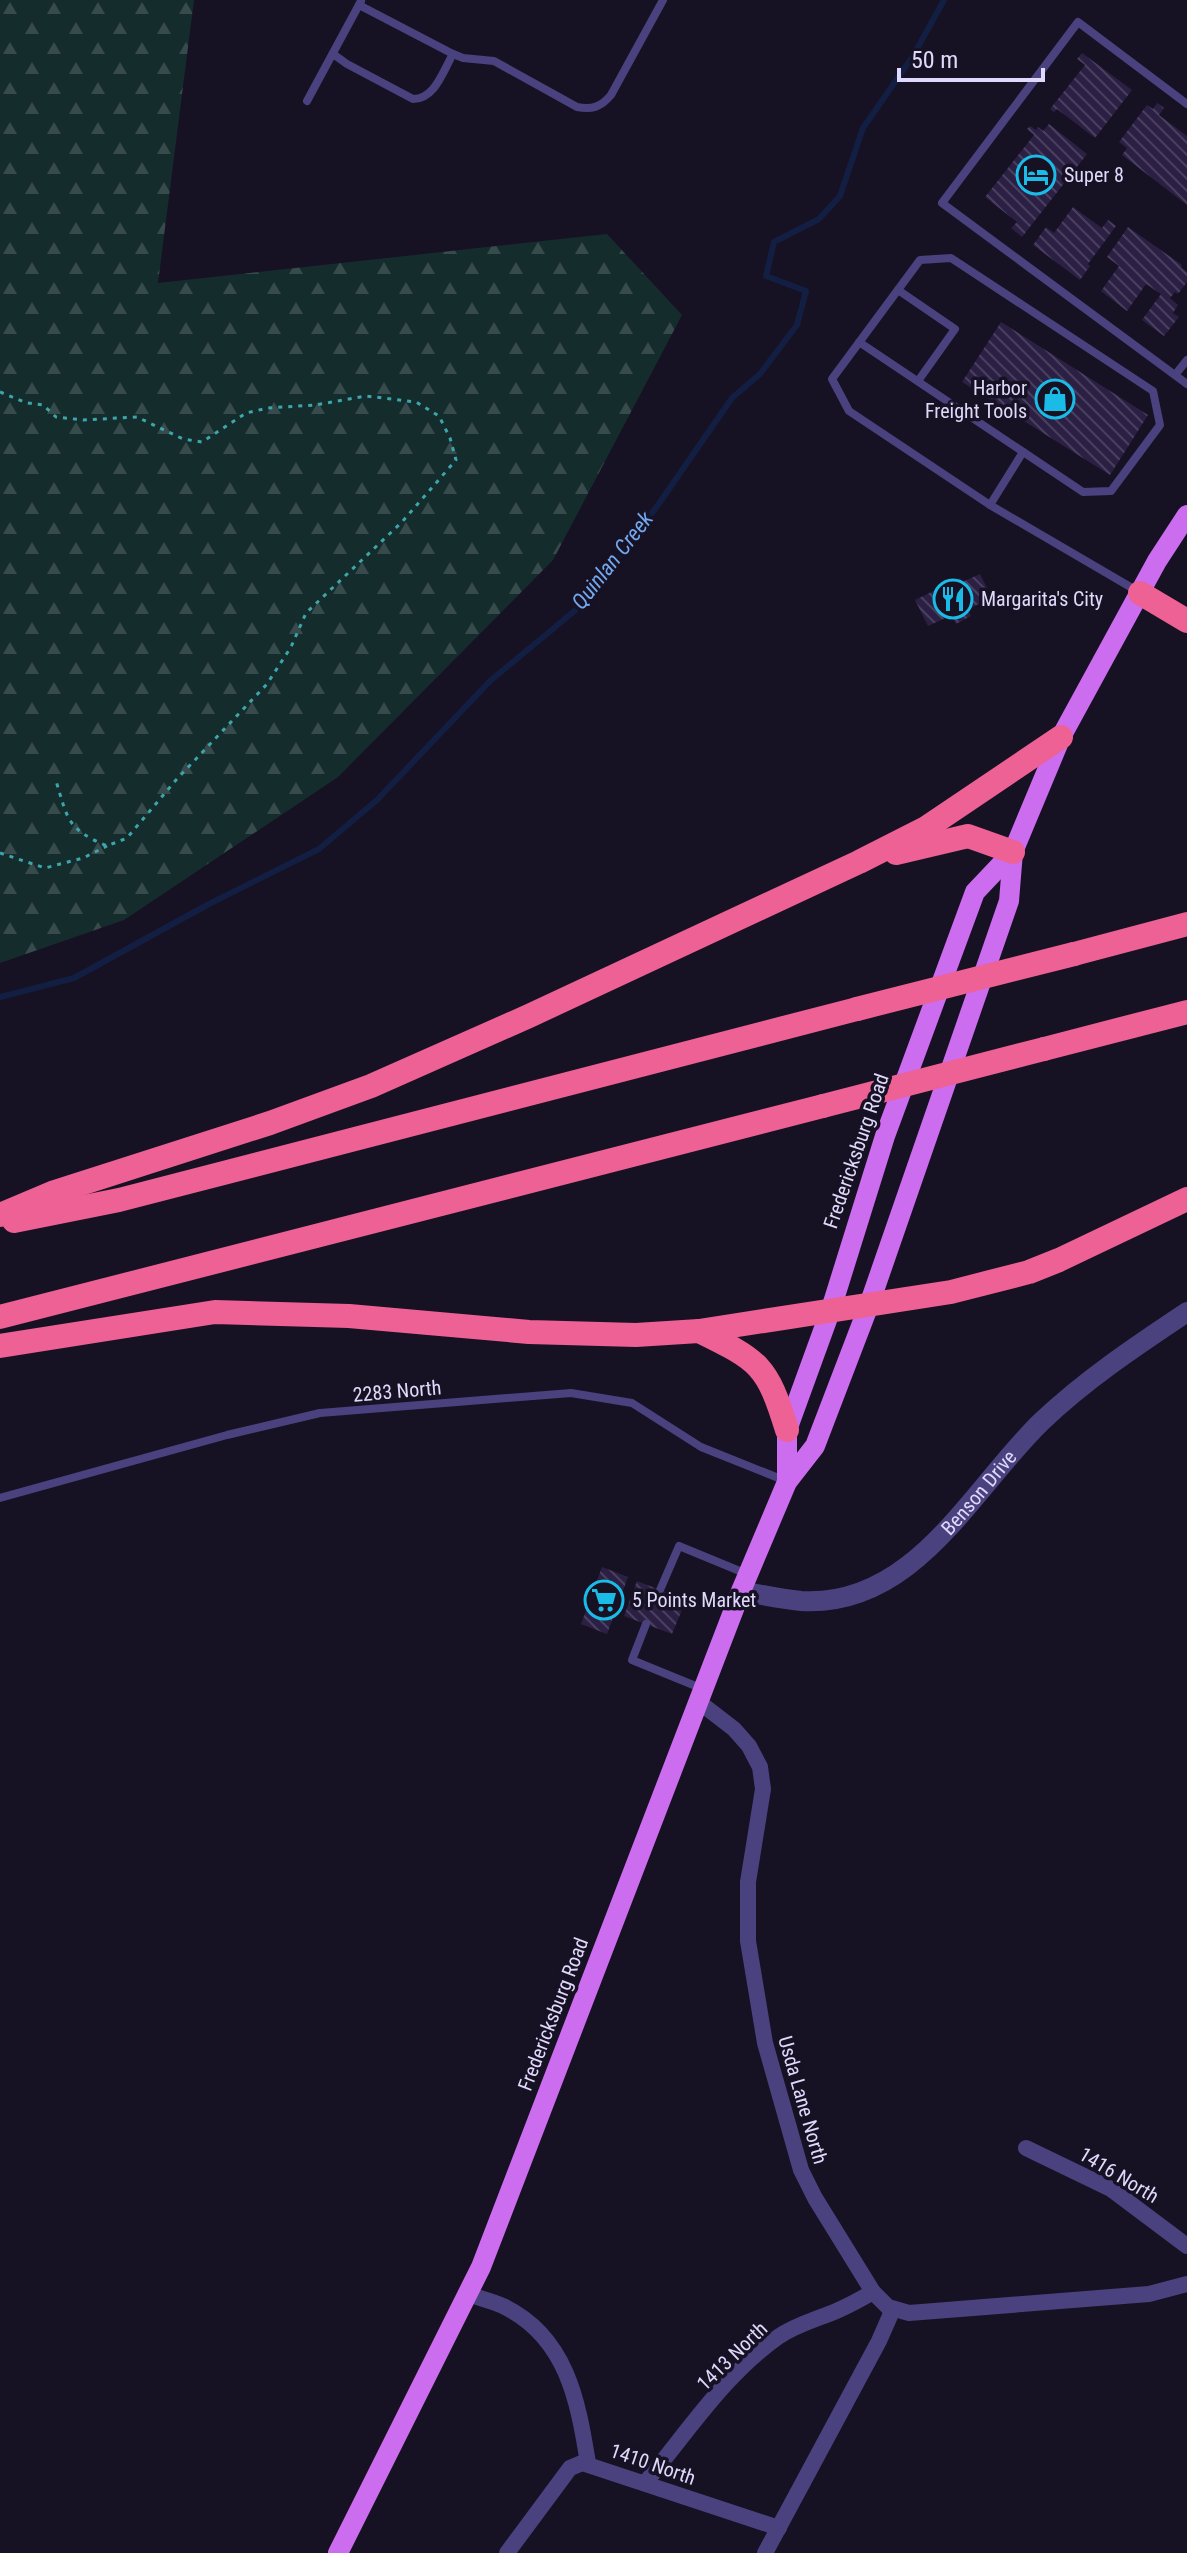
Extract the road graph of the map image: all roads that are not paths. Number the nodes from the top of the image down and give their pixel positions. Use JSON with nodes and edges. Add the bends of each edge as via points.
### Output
{"nodes":[{"id":1,"x":663,"y":0,"type":"edge"},
{"id":2,"x":360,"y":2,"type":"edge"},
{"id":3,"x":333,"y":54,"type":"junction"},
{"id":4,"x":453,"y":54,"type":"junction"},
{"id":5,"x":307,"y":101,"type":"dead end"},
{"id":6,"x":1187,"y":104,"type":"edge"},
{"id":7,"x":898,"y":290,"type":"junction"},
{"id":8,"x":859,"y":342,"type":"junction"},
{"id":9,"x":1187,"y":360,"type":"edge"},
{"id":10,"x":1175,"y":375,"type":"junction"},
{"id":11,"x":918,"y":381,"type":"junction"},
{"id":12,"x":1187,"y":384,"type":"edge"},
{"id":13,"x":1023,"y":452,"type":"junction"},
{"id":14,"x":990,"y":505,"type":"junction"},
{"id":15,"x":1187,"y":515,"type":"edge"},
{"id":16,"x":1140,"y":593,"type":"junction"},
{"id":17,"x":1187,"y":621,"type":"edge"},
{"id":18,"x":1061,"y":737,"type":"junction"},
{"id":19,"x":1013,"y":852,"type":"junction"},
{"id":20,"x":859,"y":862,"type":"junction"},
{"id":21,"x":1187,"y":924,"type":"edge"},
{"id":22,"x":1187,"y":1012,"type":"edge"},
{"id":23,"x":1187,"y":1199,"type":"edge"},
{"id":24,"x":0,"y":1215,"type":"edge"},
{"id":25,"x":0,"y":1224,"type":"edge"},
{"id":26,"x":869,"y":1305,"type":"junction"},
{"id":27,"x":831,"y":1309,"type":"junction"},
{"id":28,"x":1187,"y":1312,"type":"edge"},
{"id":29,"x":0,"y":1317,"type":"edge"},
{"id":30,"x":699,"y":1331,"type":"junction"},
{"id":31,"x":0,"y":1346,"type":"edge"},
{"id":32,"x":787,"y":1430,"type":"junction"},
{"id":33,"x":787,"y":1482,"type":"junction"},
{"id":34,"x":0,"y":1498,"type":"edge"},
{"id":35,"x":744,"y":1583,"type":"junction"},
{"id":36,"x":660,"y":1590,"type":"dead end"},
{"id":37,"x":646,"y":1624,"type":"dead end"},
{"id":38,"x":701,"y":1695,"type":"junction"},
{"id":39,"x":1026,"y":2148,"type":"dead end"},
{"id":40,"x":1187,"y":2246,"type":"edge"},
{"id":41,"x":1187,"y":2284,"type":"edge"},
{"id":42,"x":873,"y":2292,"type":"junction"},
{"id":43,"x":468,"y":2294,"type":"junction"},
{"id":44,"x":893,"y":2309,"type":"junction"},
{"id":45,"x":588,"y":2463,"type":"junction"},
{"id":46,"x":645,"y":2483,"type":"junction"},
{"id":47,"x":779,"y":2528,"type":"junction"},
{"id":48,"x":338,"y":2553,"type":"edge"},
{"id":49,"x":507,"y":2553,"type":"edge"},
{"id":50,"x":765,"y":2553,"type":"edge"}],
"edges":[{"from":1,"to":4,"type":"lane","via":[[611,95],[596,108],[577,107],[494,61]]},
{"from":2,"to":3,"type":"lane"},
{"from":2,"to":4,"type":"lane"},
{"from":3,"to":4,"type":"lane","via":[[413,99],[433,89]]},
{"from":3,"to":5,"type":"lane"},
{"from":6,"to":10,"type":"lane","via":[[1078,22],[942,203]]},
{"from":7,"to":8,"type":"lane"},
{"from":7,"to":11,"type":"lane","via":[[955,329]]},
{"from":7,"to":13,"type":"lane","via":[[920,260],[951,258],[1153,391],[1160,425],[1111,491],[1083,492]]},
{"from":8,"to":11,"type":"lane"},
{"from":8,"to":14,"type":"lane","via":[[832,379],[849,411]]},
{"from":9,"to":10,"type":"lane"},
{"from":10,"to":12,"type":"lane"},
{"from":11,"to":13,"type":"lane"},
{"from":13,"to":14,"type":"lane"},
{"from":14,"to":16,"type":"lane"},
{"from":15,"to":16,"type":"main road","name":"Fredericksburg Road"},
{"from":16,"to":17,"type":"highway"},
{"from":16,"to":18,"type":"main road","name":"Fredericksburg Road"},
{"from":18,"to":19,"type":"main road","name":"Fredericksburg Road"},
{"from":18,"to":20,"type":"highway","via":[[926,828]]},
{"from":19,"to":20,"type":"highway","via":[[968,836]]},
{"from":19,"to":26,"type":"main road","name":"Fredericksburg Road","via":[[1009,901]]},
{"from":19,"to":27,"type":"main road","name":"Fredericksburg Road","via":[[975,892],[885,1136]]},
{"from":20,"to":24,"type":"highway","via":[[371,1086]]},
{"from":21,"to":25,"type":"highway","bridge":true,"via":[[119,1200]]},
{"from":22,"to":29,"type":"highway","bridge":true},
{"from":23,"to":26,"type":"highway","via":[[1029,1272]]},
{"from":26,"to":27,"type":"highway"},
{"from":26,"to":33,"type":"main road","name":"Fredericksburg Road","via":[[815,1446]]},
{"from":27,"to":30,"type":"highway"},
{"from":27,"to":32,"type":"main road","name":"Fredericksburg Road"},
{"from":28,"to":35,"type":"street","name":"Benson Drive","via":[[1122,1355],[1041,1422],[914,1563],[878,1587],[804,1601]]},
{"from":30,"to":31,"type":"highway","via":[[529,1332],[349,1316],[215,1312]]},
{"from":30,"to":32,"type":"highway","via":[[755,1362],[774,1390]]},
{"from":32,"to":33,"type":"main road","name":"Fredericksburg Road"},
{"from":33,"to":34,"type":"lane","name":"2283 North","via":[[701,1447],[632,1403],[571,1393],[320,1413]]},
{"from":33,"to":35,"type":"main road","name":"Fredericksburg Road"},
{"from":35,"to":36,"type":"lane","via":[[679,1546]]},
{"from":35,"to":38,"type":"main road","name":"Fredericksburg Road"},
{"from":37,"to":38,"type":"lane","via":[[632,1660]]},
{"from":38,"to":42,"type":"street","name":"Usda Lane North","via":[[749,1746],[760,1767],[763,1789],[750,1856],[747,1911],[765,2043],[801,2170]]},
{"from":38,"to":43,"type":"main road","name":"Fredericksburg Road"},
{"from":39,"to":40,"type":"street","name":"1416 North","via":[[1111,2189]]},
{"from":41,"to":44,"type":"street","via":[[1149,2294],[909,2313]]},
{"from":42,"to":44,"type":"street","name":"Usda Lane North"},
{"from":42,"to":46,"type":"street","name":"1413 North","via":[[778,2337],[694,2419]]},
{"from":43,"to":45,"type":"street","via":[[517,2315],[551,2346],[575,2391]]},
{"from":43,"to":48,"type":"main road","name":"Fredericksburg Road"},
{"from":44,"to":47,"type":"street"},
{"from":45,"to":46,"type":"street","name":"1410 North"},
{"from":45,"to":49,"type":"street","name":"1410 North","via":[[570,2468]]},
{"from":46,"to":47,"type":"street","name":"1410 North"},
{"from":47,"to":50,"type":"street"}]}
